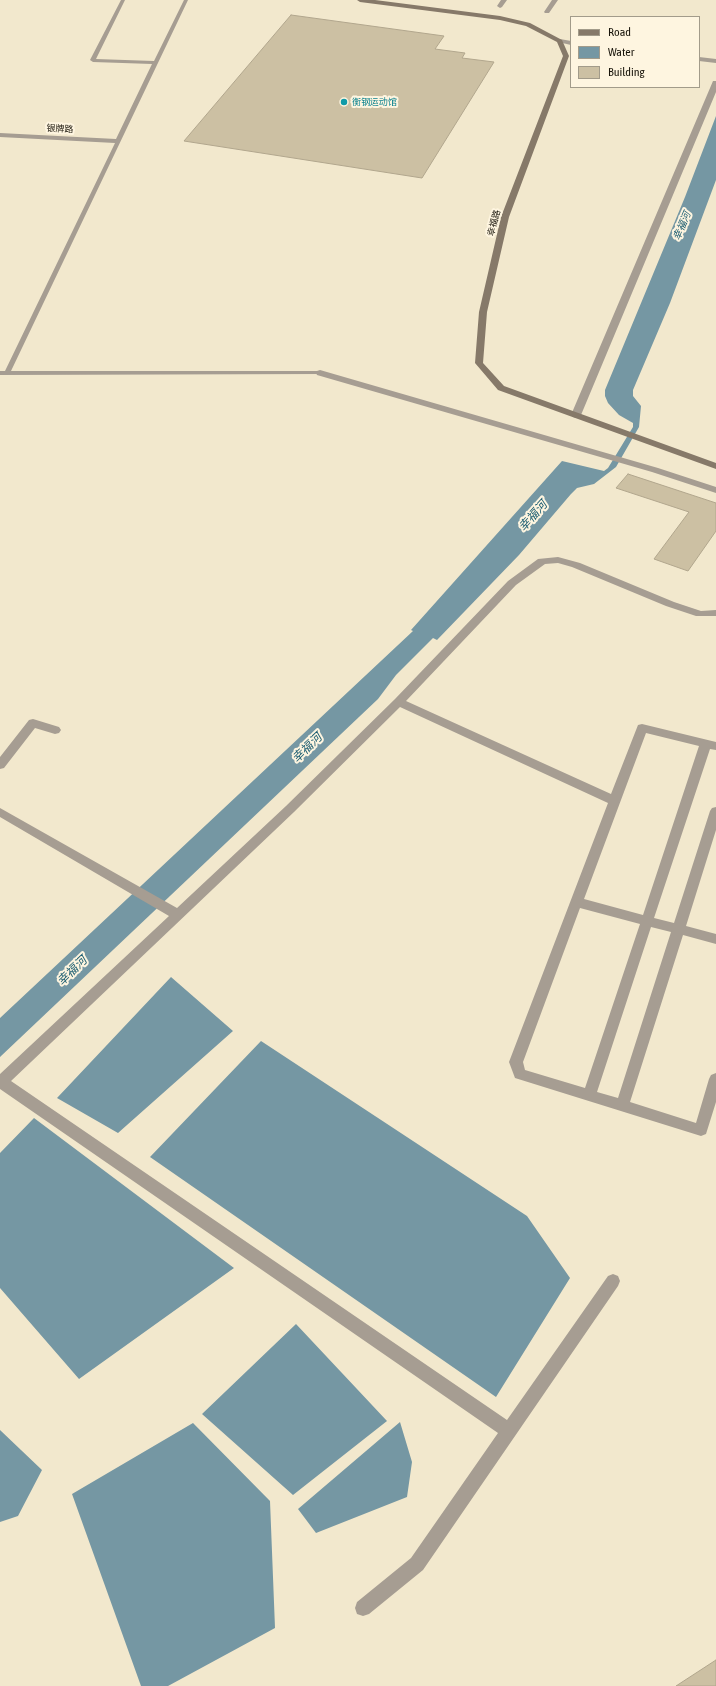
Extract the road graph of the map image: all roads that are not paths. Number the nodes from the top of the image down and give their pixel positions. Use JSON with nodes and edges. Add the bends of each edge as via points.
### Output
{"nodes":[{"id":1,"x":123,"y":0,"type":"edge"},
{"id":2,"x":186,"y":0,"type":"edge"},
{"id":3,"x":360,"y":0,"type":"edge"},
{"id":4,"x":556,"y":0,"type":"edge"},
{"id":5,"x":547,"y":12,"type":"dead end"},
{"id":6,"x":560,"y":41,"type":"junction"},
{"id":7,"x":570,"y":42,"type":"edge"},
{"id":8,"x":700,"y":59,"type":"edge"},
{"id":9,"x":716,"y":61,"type":"edge"},
{"id":10,"x":156,"y":63,"type":"junction"},
{"id":11,"x":716,"y":83,"type":"edge"},
{"id":12,"x":0,"y":135,"type":"edge"},
{"id":13,"x":118,"y":141,"type":"junction"},
{"id":14,"x":3,"y":373,"type":"edge"},
{"id":15,"x":320,"y":373,"type":"joint"},
{"id":16,"x":576,"y":415,"type":"junction"},
{"id":17,"x":716,"y":466,"type":"edge"},
{"id":18,"x":716,"y":490,"type":"edge"},
{"id":19,"x":716,"y":613,"type":"edge"},
{"id":20,"x":398,"y":702,"type":"junction"},
{"id":21,"x":55,"y":730,"type":"dead end"},
{"id":22,"x":711,"y":745,"type":"edge"},
{"id":23,"x":0,"y":765,"type":"edge"},
{"id":24,"x":615,"y":801,"type":"junction"},
{"id":25,"x":716,"y":811,"type":"edge"},
{"id":26,"x":0,"y":812,"type":"edge"},
{"id":27,"x":577,"y":902,"type":"junction"},
{"id":28,"x":178,"y":915,"type":"junction"},
{"id":29,"x":647,"y":921,"type":"junction"},
{"id":30,"x":678,"y":929,"type":"junction"},
{"id":31,"x":716,"y":939,"type":"edge"},
{"id":32,"x":716,"y":1078,"type":"edge"},
{"id":33,"x":1,"y":1083,"type":"edge"},
{"id":34,"x":589,"y":1096,"type":"junction"},
{"id":35,"x":622,"y":1106,"type":"junction"},
{"id":36,"x":613,"y":1281,"type":"dead end"},
{"id":37,"x":509,"y":1432,"type":"junction"},
{"id":38,"x":362,"y":1608,"type":"dead end"}],
"edges":[{"from":1,"to":10,"type":"lane","via":[[93,60]]},
{"from":2,"to":10,"type":"lane"},
{"from":3,"to":6,"type":"street","via":[[500,18],[528,24]]},
{"from":4,"to":5,"type":"street"},
{"from":6,"to":7,"type":"street"},
{"from":6,"to":16,"type":"street","name":"幸福路","via":[[566,56],[505,217],[483,312],[479,363],[501,388]]},
{"from":8,"to":9,"type":"street"},
{"from":10,"to":13,"type":"lane"},
{"from":11,"to":16,"type":"street"},
{"from":12,"to":13,"type":"lane","name":"银牌路"},
{"from":13,"to":14,"type":"lane"},
{"from":14,"to":15,"type":"lane"},
{"from":15,"to":18,"type":"street"},
{"from":16,"to":17,"type":"street","name":"幸福路"},
{"from":19,"to":20,"type":"street","via":[[700,614],[670,604],[576,565],[558,560],[542,561],[512,583]]},
{"from":20,"to":24,"type":"street"},
{"from":20,"to":28,"type":"street"},
{"from":21,"to":23,"type":"street","via":[[33,723]]},
{"from":22,"to":24,"type":"street","via":[[642,728]]},
{"from":22,"to":29,"type":"street"},
{"from":24,"to":27,"type":"street"},
{"from":25,"to":30,"type":"street"},
{"from":26,"to":28,"type":"street"},
{"from":27,"to":29,"type":"street"},
{"from":27,"to":34,"type":"street","via":[[516,1062],[520,1074]]},
{"from":28,"to":33,"type":"street"},
{"from":29,"to":30,"type":"street"},
{"from":29,"to":34,"type":"street"},
{"from":30,"to":31,"type":"street"},
{"from":30,"to":35,"type":"street"},
{"from":32,"to":35,"type":"street","via":[[701,1130]]},
{"from":33,"to":37,"type":"street"},
{"from":34,"to":35,"type":"street"},
{"from":36,"to":37,"type":"street"},
{"from":37,"to":38,"type":"street","via":[[417,1564]]}]}
